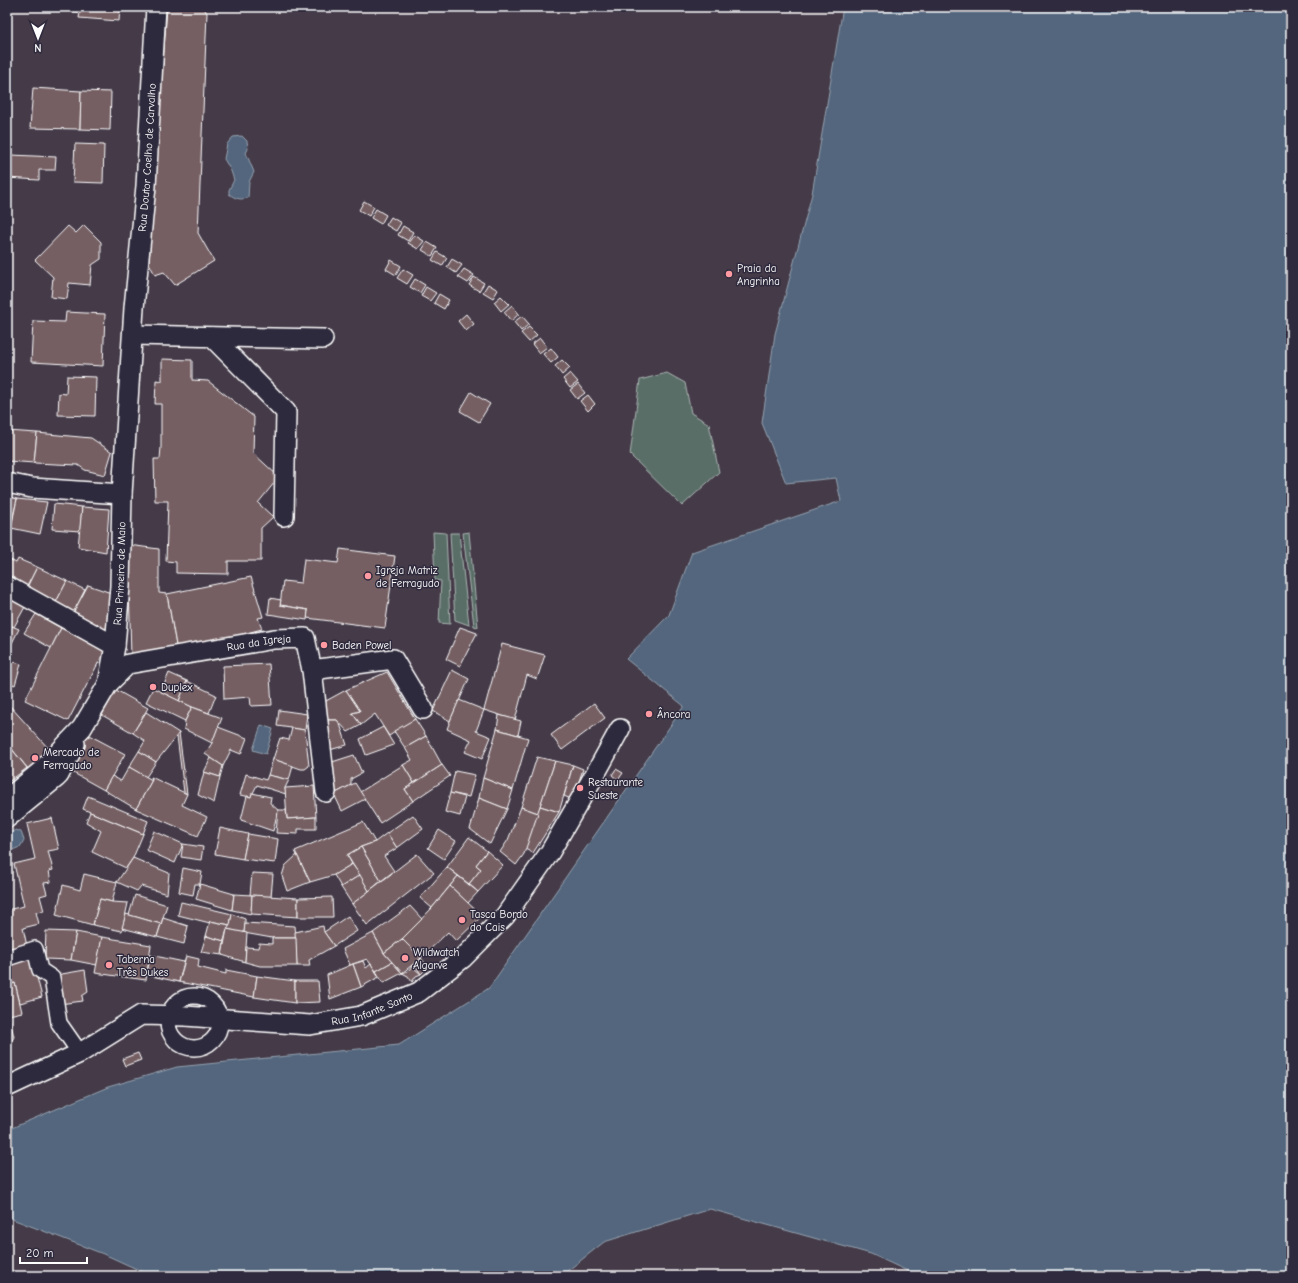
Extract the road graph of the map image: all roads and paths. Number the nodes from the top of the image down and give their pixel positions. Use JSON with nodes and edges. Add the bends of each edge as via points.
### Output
{"nodes":[{"id":1,"x":156,"y":7,"type":"edge"},
{"id":2,"x":134,"y":308,"type":"joint"},
{"id":3,"x":133,"y":336,"type":"junction"},
{"id":4,"x":212,"y":337,"type":"junction"},
{"id":5,"x":323,"y":339,"type":"dead end"},
{"id":6,"x":7,"y":483,"type":"edge"},
{"id":7,"x":122,"y":494,"type":"junction"},
{"id":8,"x":284,"y":516,"type":"dead end"},
{"id":9,"x":7,"y":586,"type":"edge"},
{"id":10,"x":114,"y":646,"type":"junction"},
{"id":11,"x":312,"y":670,"type":"junction"},
{"id":12,"x":108,"y":684,"type":"junction"},
{"id":13,"x":423,"y":709,"type":"dead end"},
{"id":14,"x":82,"y":728,"type":"junction"},
{"id":15,"x":620,"y":729,"type":"dead end"},
{"id":16,"x":326,"y":792,"type":"dead end"},
{"id":17,"x":7,"y":799,"type":"edge"},
{"id":18,"x":7,"y":818,"type":"edge"},
{"id":19,"x":7,"y":958,"type":"edge"},
{"id":20,"x":169,"y":1015,"type":"junction"},
{"id":21,"x":220,"y":1018,"type":"junction"},
{"id":22,"x":80,"y":1052,"type":"junction"},
{"id":23,"x":7,"y":1087,"type":"edge"}],
"edges":[{"from":1,"to":2,"type":"street","name":"Rua Doutor Coelho de Carvalho","via":[[146,186]]},
{"from":2,"to":3,"type":"street","name":"Rua Primeiro de Maio"},
{"from":3,"to":4,"type":"street"},
{"from":3,"to":7,"type":"street","name":"Rua Primeiro de Maio"},
{"from":4,"to":5,"type":"street"},
{"from":4,"to":8,"type":"street","via":[[286,412]]},
{"from":6,"to":7,"type":"street","via":[[32,488]]},
{"from":7,"to":10,"type":"street","name":"Rua Primeiro de Maio","via":[[120,586]]},
{"from":9,"to":10,"type":"street"},
{"from":10,"to":12,"type":"street","name":"Rua Primeiro de Maio"},
{"from":11,"to":12,"type":"street","name":"Rua da Igreja","via":[[305,638],[274,639],[128,664]]},
{"from":11,"to":13,"type":"street","via":[[393,659]]},
{"from":11,"to":16,"type":"street"},
{"from":12,"to":14,"type":"street","name":"Rua Primeiro de Maio"},
{"from":14,"to":17,"type":"street","name":"Rua Primeiro de Maio","via":[[41,771]]},
{"from":14,"to":18,"type":"street","via":[[60,775]]},
{"from":15,"to":21,"type":"street","name":"Rua Infante Santo","via":[[550,852],[505,916],[462,958],[419,992],[361,1016],[310,1025]]},
{"from":19,"to":22,"type":"street","via":[[35,949],[40,970],[52,978],[59,1023]]},
{"from":20,"to":21,"type":"street","name":"Rua Infante Santo"},
{"from":20,"to":21,"type":"street","via":[[171,1034],[183,1046],[191,1048],[206,1046],[213,1041],[218,1034]]},
{"from":20,"to":22,"type":"street","name":"Rua Infante Santo","via":[[141,1015]]},
{"from":22,"to":23,"type":"street","name":"Rua Infante Santo"}]}
